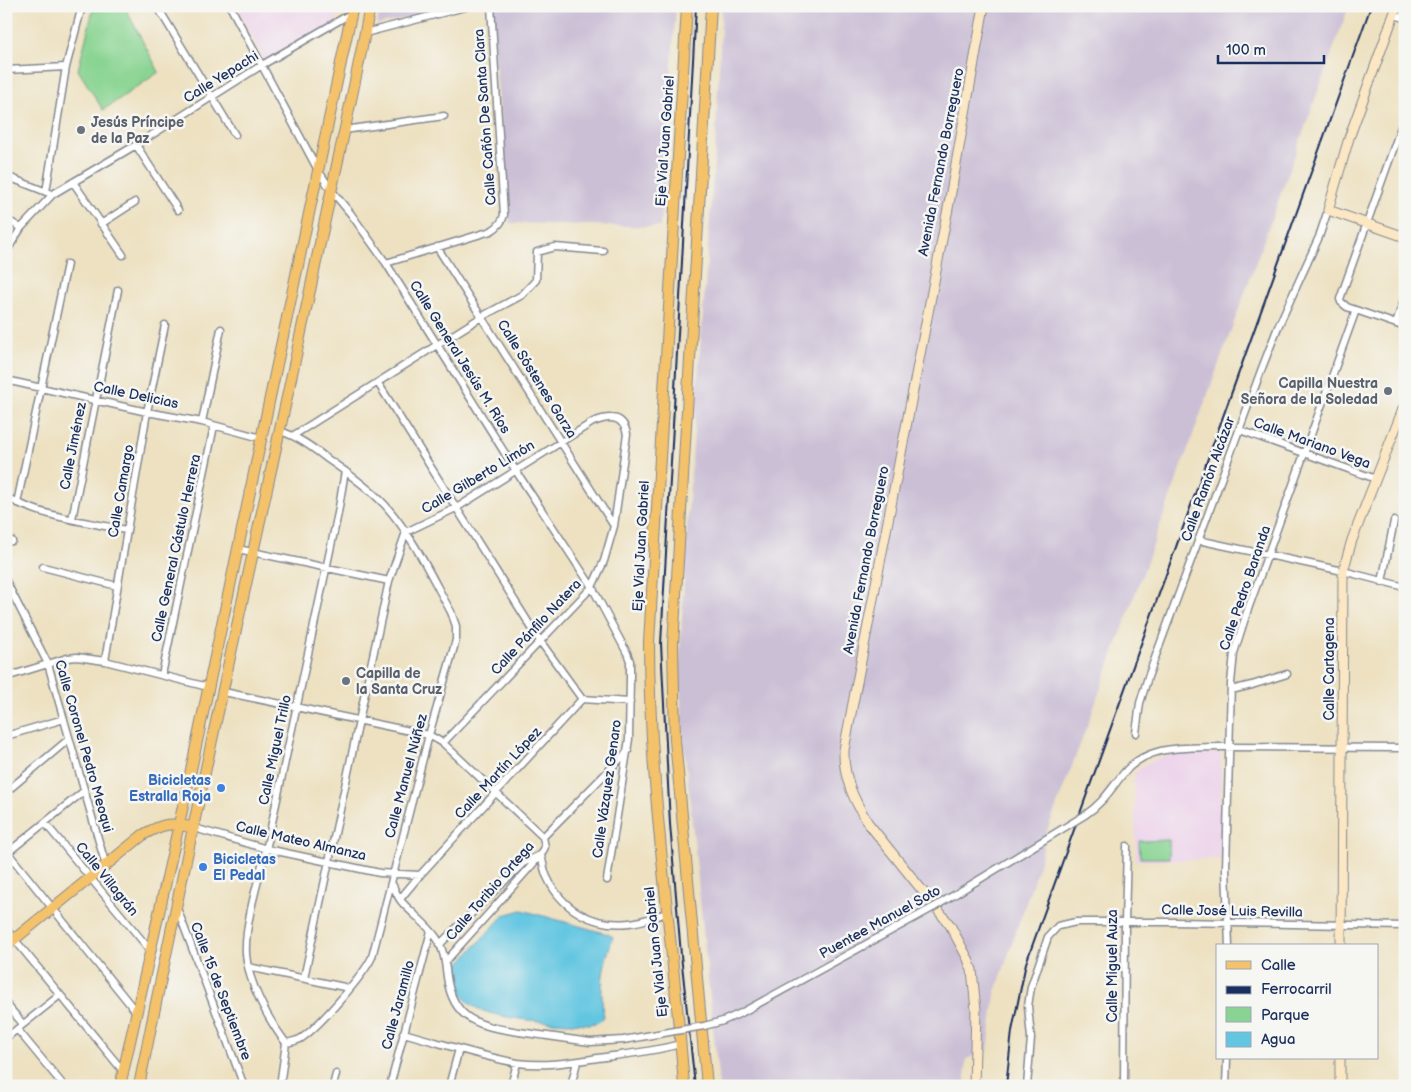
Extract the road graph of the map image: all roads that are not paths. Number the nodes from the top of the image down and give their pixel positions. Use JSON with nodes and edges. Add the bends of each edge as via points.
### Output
{"nodes":[{"id":1,"x":82,"y":6,"type":"edge"},
{"id":2,"x":157,"y":6,"type":"edge"},
{"id":3,"x":230,"y":6,"type":"edge"},
{"id":4,"x":370,"y":6,"type":"edge"},
{"id":5,"x":469,"y":6,"type":"edge"},
{"id":6,"x":491,"y":6,"type":"edge"},
{"id":7,"x":687,"y":6,"type":"edge"},
{"id":8,"x":711,"y":6,"type":"edge"},
{"id":9,"x":984,"y":6,"type":"edge"},
{"id":10,"x":353,"y":10,"type":"edge"},
{"id":11,"x":1396,"y":10,"type":"edge"},
{"id":12,"x":1405,"y":18,"type":"edge"},
{"id":13,"x":365,"y":33,"type":"junction"},
{"id":14,"x":262,"y":65,"type":"junction"},
{"id":15,"x":66,"y":67,"type":"junction"},
{"id":16,"x":6,"y":70,"type":"edge"},
{"id":17,"x":211,"y":98,"type":"junction"},
{"id":18,"x":444,"y":116,"type":"dead end"},
{"id":19,"x":1405,"y":116,"type":"edge"},
{"id":20,"x":344,"y":130,"type":"junction"},
{"id":21,"x":235,"y":135,"type":"dead end"},
{"id":22,"x":136,"y":145,"type":"junction"},
{"id":23,"x":318,"y":170,"type":"junction"},
{"id":24,"x":6,"y":176,"type":"edge"},
{"id":25,"x":74,"y":182,"type":"junction"},
{"id":26,"x":331,"y":190,"type":"junction"},
{"id":27,"x":49,"y":193,"type":"junction"},
{"id":28,"x":135,"y":202,"type":"dead end"},
{"id":29,"x":178,"y":210,"type":"dead end"},
{"id":30,"x":1328,"y":210,"type":"junction"},
{"id":31,"x":6,"y":219,"type":"edge"},
{"id":32,"x":102,"y":224,"type":"junction"},
{"id":33,"x":1366,"y":224,"type":"junction"},
{"id":34,"x":21,"y":228,"type":"junction"},
{"id":35,"x":1405,"y":237,"type":"edge"},
{"id":36,"x":437,"y":246,"type":"junction"},
{"id":37,"x":603,"y":251,"type":"dead end"},
{"id":38,"x":6,"y":252,"type":"edge"},
{"id":39,"x":123,"y":255,"type":"dead end"},
{"id":40,"x":386,"y":263,"type":"junction"},
{"id":41,"x":67,"y":264,"type":"dead end"},
{"id":42,"x":118,"y":290,"type":"dead end"},
{"id":43,"x":1405,"y":296,"type":"edge"},
{"id":44,"x":1356,"y":310,"type":"junction"},
{"id":45,"x":483,"y":316,"type":"junction"},
{"id":46,"x":1396,"y":324,"type":"junction"},
{"id":47,"x":164,"y":325,"type":"dead end"},
{"id":48,"x":1405,"y":327,"type":"edge"},
{"id":49,"x":221,"y":329,"type":"dead end"},
{"id":50,"x":438,"y":345,"type":"junction"},
{"id":51,"x":6,"y":380,"type":"edge"},
{"id":52,"x":378,"y":384,"type":"junction"},
{"id":53,"x":41,"y":388,"type":"junction"},
{"id":54,"x":95,"y":399,"type":"junction"},
{"id":55,"x":1405,"y":404,"type":"edge"},
{"id":56,"x":147,"y":412,"type":"junction"},
{"id":57,"x":202,"y":422,"type":"junction"},
{"id":58,"x":623,"y":422,"type":"joint"},
{"id":59,"x":214,"y":426,"type":"junction"},
{"id":60,"x":1240,"y":430,"type":"junction"},
{"id":61,"x":280,"y":431,"type":"junction"},
{"id":62,"x":294,"y":435,"type":"junction"},
{"id":63,"x":261,"y":438,"type":"junction"},
{"id":64,"x":561,"y":441,"type":"junction"},
{"id":65,"x":1305,"y":454,"type":"junction"},
{"id":66,"x":516,"y":471,"type":"junction"},
{"id":67,"x":345,"y":472,"type":"junction"},
{"id":68,"x":1376,"y":479,"type":"junction"},
{"id":69,"x":6,"y":497,"type":"edge"},
{"id":70,"x":18,"y":503,"type":"junction"},
{"id":71,"x":458,"y":507,"type":"junction"},
{"id":72,"x":72,"y":519,"type":"junction"},
{"id":73,"x":1394,"y":521,"type":"dead end"},
{"id":74,"x":614,"y":526,"type":"junction"},
{"id":75,"x":126,"y":530,"type":"junction"},
{"id":76,"x":406,"y":532,"type":"junction"},
{"id":77,"x":1198,"y":540,"type":"junction"},
{"id":78,"x":238,"y":549,"type":"junction"},
{"id":79,"x":254,"y":552,"type":"junction"},
{"id":80,"x":1268,"y":555,"type":"junction"},
{"id":81,"x":326,"y":566,"type":"junction"},
{"id":82,"x":43,"y":567,"type":"dead end"},
{"id":83,"x":1344,"y":571,"type":"junction"},
{"id":84,"x":6,"y":581,"type":"edge"},
{"id":85,"x":389,"y":581,"type":"junction"},
{"id":86,"x":1382,"y":582,"type":"junction"},
{"id":87,"x":117,"y":586,"type":"junction"},
{"id":88,"x":592,"y":587,"type":"junction"},
{"id":89,"x":1405,"y":587,"type":"edge"},
{"id":90,"x":540,"y":640,"type":"junction"},
{"id":91,"x":105,"y":662,"type":"junction"},
{"id":92,"x":48,"y":664,"type":"junction"},
{"id":93,"x":1287,"y":674,"type":"dead end"},
{"id":94,"x":162,"y":675,"type":"junction"},
{"id":95,"x":6,"y":677,"type":"edge"},
{"id":96,"x":208,"y":687,"type":"junction"},
{"id":97,"x":1231,"y":690,"type":"junction"},
{"id":98,"x":224,"y":692,"type":"junction"},
{"id":99,"x":582,"y":699,"type":"junction"},
{"id":100,"x":630,"y":702,"type":"junction"},
{"id":101,"x":296,"y":706,"type":"junction"},
{"id":102,"x":64,"y":719,"type":"junction"},
{"id":103,"x":358,"y":720,"type":"junction"},
{"id":104,"x":1136,"y":733,"type":"dead end"},
{"id":105,"x":429,"y":735,"type":"junction"},
{"id":106,"x":6,"y":736,"type":"edge"},
{"id":107,"x":69,"y":739,"type":"junction"},
{"id":108,"x":443,"y":743,"type":"junction"},
{"id":109,"x":1230,"y":746,"type":"junction"},
{"id":110,"x":1342,"y":748,"type":"junction"},
{"id":111,"x":1405,"y":748,"type":"edge"},
{"id":112,"x":628,"y":750,"type":"junction"},
{"id":113,"x":84,"y":791,"type":"junction"},
{"id":114,"x":6,"y":792,"type":"edge"},
{"id":115,"x":496,"y":793,"type":"junction"},
{"id":116,"x":45,"y":823,"type":"junction"},
{"id":117,"x":179,"y":824,"type":"junction"},
{"id":118,"x":194,"y":828,"type":"junction"},
{"id":119,"x":543,"y":837,"type":"junction"},
{"id":120,"x":1127,"y":846,"type":"dead end"},
{"id":121,"x":267,"y":849,"type":"junction"},
{"id":122,"x":7,"y":854,"type":"edge"},
{"id":123,"x":541,"y":855,"type":"junction"},
{"id":124,"x":329,"y":863,"type":"junction"},
{"id":125,"x":106,"y":866,"type":"junction"},
{"id":126,"x":393,"y":875,"type":"junction"},
{"id":127,"x":420,"y":875,"type":"junction"},
{"id":128,"x":91,"y":878,"type":"junction"},
{"id":129,"x":607,"y":880,"type":"dead end"},
{"id":130,"x":392,"y":884,"type":"junction"},
{"id":131,"x":400,"y":899,"type":"junction"},
{"id":132,"x":175,"y":904,"type":"junction"},
{"id":133,"x":52,"y":909,"type":"junction"},
{"id":134,"x":666,"y":913,"type":"junction"},
{"id":135,"x":1228,"y":922,"type":"junction"},
{"id":136,"x":1125,"y":923,"type":"junction"},
{"id":137,"x":1341,"y":926,"type":"junction"},
{"id":138,"x":1405,"y":926,"type":"edge"},
{"id":139,"x":6,"y":929,"type":"edge"},
{"id":140,"x":431,"y":931,"type":"junction"},
{"id":141,"x":10,"y":943,"type":"edge"},
{"id":142,"x":440,"y":944,"type":"junction"},
{"id":143,"x":1229,"y":944,"type":"edge"},
{"id":144,"x":1341,"y":944,"type":"edge"},
{"id":145,"x":150,"y":950,"type":"junction"},
{"id":146,"x":446,"y":961,"type":"junction"},
{"id":147,"x":248,"y":967,"type":"junction"},
{"id":148,"x":304,"y":978,"type":"junction"},
{"id":149,"x":349,"y":988,"type":"junction"},
{"id":150,"x":60,"y":995,"type":"junction"},
{"id":151,"x":6,"y":1004,"type":"edge"},
{"id":152,"x":137,"y":1013,"type":"junction"},
{"id":153,"x":20,"y":1027,"type":"junction"},
{"id":154,"x":403,"y":1033,"type":"junction"},
{"id":155,"x":6,"y":1038,"type":"edge"},
{"id":156,"x":286,"y":1043,"type":"junction"},
{"id":157,"x":680,"y":1044,"type":"junction"},
{"id":158,"x":459,"y":1049,"type":"junction"},
{"id":159,"x":1227,"y":1060,"type":"edge"},
{"id":160,"x":1340,"y":1060,"type":"edge"},
{"id":161,"x":517,"y":1062,"type":"junction"},
{"id":162,"x":577,"y":1062,"type":"junction"},
{"id":163,"x":123,"y":1071,"type":"junction"},
{"id":164,"x":336,"y":1074,"type":"dead end"},
{"id":165,"x":64,"y":1086,"type":"edge"},
{"id":166,"x":120,"y":1086,"type":"edge"},
{"id":167,"x":139,"y":1086,"type":"edge"},
{"id":168,"x":244,"y":1086,"type":"edge"},
{"id":169,"x":280,"y":1086,"type":"edge"},
{"id":170,"x":333,"y":1086,"type":"edge"},
{"id":171,"x":390,"y":1086,"type":"edge"},
{"id":172,"x":449,"y":1086,"type":"edge"},
{"id":173,"x":511,"y":1086,"type":"edge"},
{"id":174,"x":571,"y":1086,"type":"edge"},
{"id":175,"x":684,"y":1086,"type":"edge"},
{"id":176,"x":707,"y":1086,"type":"edge"},
{"id":177,"x":974,"y":1086,"type":"edge"},
{"id":178,"x":1027,"y":1086,"type":"edge"},
{"id":179,"x":1124,"y":1086,"type":"edge"},
{"id":180,"x":1226,"y":1086,"type":"edge"},
{"id":181,"x":1340,"y":1086,"type":"edge"}],
"edges":[{"from":1,"to":15,"type":"street"},
{"from":2,"to":17,"type":"street"},
{"from":3,"to":14,"type":"street","name":"Calle General Jesús M. Ríos"},
{"from":4,"to":13,"type":"main road"},
{"from":5,"to":13,"type":"street"},
{"from":6,"to":36,"type":"street","name":"Calle Cañón De Santa Clara","via":[[504,215],[499,226],[491,231]]},
{"from":7,"to":134,"type":"main road","name":"Eje Vial Juan Gabriel","via":[[649,642],[651,733]]},
{"from":8,"to":176,"type":"main road","via":[[673,645],[675,740]]},
{"from":9,"to":177,"type":"main road","name":"Avenida Fernando Borreguero","via":[[844,750],[848,784],[857,805],[950,925],[968,959],[976,1010]]},
{"from":10,"to":14,"type":"street","name":"Calle Yepachi"},
{"from":10,"to":23,"type":"main road"},
{"from":11,"to":12,"type":"street"},
{"from":11,"to":30,"type":"main road","via":[[1349,138]]},
{"from":13,"to":20,"type":"main road"},
{"from":14,"to":17,"type":"street","name":"Calle Yepachi"},
{"from":14,"to":23,"type":"street","name":"Calle General Jesús M. Ríos"},
{"from":15,"to":16,"type":"street"},
{"from":15,"to":27,"type":"street"},
{"from":17,"to":21,"type":"street"},
{"from":17,"to":22,"type":"street","name":"Calle Yepachi"},
{"from":18,"to":20,"type":"street"},
{"from":19,"to":33,"type":"street"},
{"from":20,"to":26,"type":"main road"},
{"from":22,"to":25,"type":"street","name":"Calle Yepachi"},
{"from":22,"to":29,"type":"street"},
{"from":23,"to":26,"type":"street","name":"Calle General Jesús M. Ríos"},
{"from":23,"to":63,"type":"main road"},
{"from":24,"to":27,"type":"street"},
{"from":25,"to":27,"type":"street","name":"Calle Yepachi"},
{"from":25,"to":32,"type":"street"},
{"from":26,"to":40,"type":"street","name":"Calle General Jesús M. Ríos"},
{"from":26,"to":61,"type":"main road"},
{"from":27,"to":34,"type":"street","name":"Calle Yepachi"},
{"from":28,"to":32,"type":"street"},
{"from":30,"to":33,"type":"main road"},
{"from":30,"to":60,"type":"street","name":"Calle Ramón Alcázar","via":[[1278,328]]},
{"from":31,"to":34,"type":"street"},
{"from":32,"to":39,"type":"street"},
{"from":33,"to":35,"type":"main road"},
{"from":33,"to":44,"type":"street","via":[[1341,296],[1344,306]]},
{"from":34,"to":38,"type":"street","name":"Calle Yepachi"},
{"from":36,"to":40,"type":"street"},
{"from":36,"to":45,"type":"street","name":"Calle Sóstenes Garza"},
{"from":37,"to":45,"type":"street","via":[[555,247],[537,252],[536,280],[531,288]]},
{"from":40,"to":50,"type":"street","name":"Calle General Jesús M. Ríos"},
{"from":41,"to":53,"type":"street"},
{"from":42,"to":54,"type":"street","name":"Calle Jiménez"},
{"from":43,"to":46,"type":"street"},
{"from":44,"to":46,"type":"street"},
{"from":44,"to":65,"type":"street","name":"Calle Pedro Baranda"},
{"from":45,"to":50,"type":"street"},
{"from":45,"to":64,"type":"street","name":"Calle Sóstenes Garza"},
{"from":46,"to":48,"type":"street"},
{"from":47,"to":56,"type":"street","name":"Calle Camargo"},
{"from":49,"to":57,"type":"street"},
{"from":50,"to":52,"type":"street"},
{"from":50,"to":66,"type":"street","name":"Calle General Jesús M. Ríos"},
{"from":51,"to":53,"type":"street","name":"Calle Delicias"},
{"from":52,"to":62,"type":"street"},
{"from":52,"to":71,"type":"street"},
{"from":53,"to":54,"type":"street","name":"Calle Delicias"},
{"from":53,"to":70,"type":"street"},
{"from":54,"to":56,"type":"street","name":"Calle Delicias"},
{"from":54,"to":72,"type":"street","name":"Calle Jiménez"},
{"from":55,"to":68,"type":"main road","name":"Calle Cartagena"},
{"from":56,"to":57,"type":"street","name":"Calle Delicias"},
{"from":56,"to":75,"type":"street","name":"Calle Camargo"},
{"from":57,"to":59,"type":"street","name":"Calle Delicias"},
{"from":58,"to":64,"type":"street","name":"Calle Gilberto Limón","via":[[602,419]]},
{"from":58,"to":74,"type":"street","name":"Calle Pánfilo Natera","via":[[627,434]]},
{"from":59,"to":63,"type":"street","name":"Calle Delicias"},
{"from":59,"to":94,"type":"street","name":"Calle General Cástulo Herrera"},
{"from":60,"to":65,"type":"street","name":"Calle Mariano Vega"},
{"from":60,"to":77,"type":"street","name":"Calle Ramón Alcázar"},
{"from":61,"to":62,"type":"street","name":"Calle Manuel Núñez"},
{"from":61,"to":79,"type":"main road"},
{"from":62,"to":67,"type":"street","name":"Calle Manuel Núñez"},
{"from":63,"to":78,"type":"main road"},
{"from":64,"to":66,"type":"street","name":"Calle Gilberto Limón"},
{"from":64,"to":74,"type":"street","name":"Calle Sóstenes Garza"},
{"from":65,"to":68,"type":"street","name":"Calle Mariano Vega"},
{"from":65,"to":80,"type":"street","name":"Calle Pedro Baranda"},
{"from":66,"to":71,"type":"street","name":"Calle Gilberto Limón"},
{"from":66,"to":88,"type":"street","name":"Calle General Jesús M. Ríos"},
{"from":67,"to":76,"type":"street","name":"Calle Manuel Núñez","via":[[384,504]]},
{"from":67,"to":81,"type":"street","name":"Calle Miguel Trillo"},
{"from":68,"to":83,"type":"main road","name":"Calle Cartagena","via":[[1352,540]]},
{"from":69,"to":70,"type":"street"},
{"from":70,"to":72,"type":"street"},
{"from":71,"to":76,"type":"street","name":"Calle Gilberto Limón"},
{"from":71,"to":90,"type":"street"},
{"from":72,"to":75,"type":"street"},
{"from":73,"to":86,"type":"street"},
{"from":74,"to":88,"type":"street","name":"Calle Pánfilo Natera"},
{"from":75,"to":87,"type":"street","name":"Calle Camargo"},
{"from":76,"to":85,"type":"street"},
{"from":76,"to":105,"type":"street","name":"Calle Manuel Núñez","via":[[456,626],[456,640]]},
{"from":77,"to":80,"type":"street"},
{"from":77,"to":104,"type":"street","name":"Calle Ramón Alcázar","via":[[1140,703]]},
{"from":78,"to":79,"type":"street"},
{"from":78,"to":96,"type":"main road"},
{"from":79,"to":81,"type":"street"},
{"from":79,"to":98,"type":"main road"},
{"from":80,"to":83,"type":"street"},
{"from":80,"to":97,"type":"street","name":"Calle Pedro Baranda","via":[[1234,653]]},
{"from":81,"to":85,"type":"street"},
{"from":81,"to":101,"type":"street","name":"Calle Miguel Trillo"},
{"from":82,"to":87,"type":"street"},
{"from":83,"to":86,"type":"street"},
{"from":83,"to":110,"type":"main road","name":"Calle Cartagena"},
{"from":84,"to":92,"type":"street","name":"Calle Coronel Pedro Meoqui"},
{"from":85,"to":103,"type":"street"},
{"from":86,"to":89,"type":"street"},
{"from":87,"to":91,"type":"street","name":"Calle Camargo"},
{"from":88,"to":90,"type":"street","name":"Calle Pánfilo Natera"},
{"from":88,"to":100,"type":"street","name":"Calle General Jesús M. Ríos","via":[[630,661]]},
{"from":90,"to":99,"type":"street"},
{"from":90,"to":108,"type":"street","name":"Calle Pánfilo Natera"},
{"from":91,"to":92,"type":"street","via":[[77,657]]},
{"from":91,"to":94,"type":"street"},
{"from":92,"to":95,"type":"street"},
{"from":92,"to":102,"type":"street","name":"Calle Coronel Pedro Meoqui"},
{"from":93,"to":97,"type":"street"},
{"from":94,"to":96,"type":"street"},
{"from":96,"to":117,"type":"main road"},
{"from":97,"to":109,"type":"street","name":"Calle Pedro Baranda"},
{"from":98,"to":101,"type":"street"},
{"from":98,"to":118,"type":"main road"},
{"from":99,"to":100,"type":"street"},
{"from":99,"to":115,"type":"street","name":"Calle Martín López"},
{"from":100,"to":112,"type":"street","name":"Calle Vázquez Genaro"},
{"from":101,"to":103,"type":"street"},
{"from":101,"to":121,"type":"street","name":"Calle Miguel Trillo"},
{"from":102,"to":106,"type":"street"},
{"from":102,"to":107,"type":"street","name":"Calle Coronel Pedro Meoqui"},
{"from":103,"to":105,"type":"street"},
{"from":103,"to":124,"type":"street"},
{"from":105,"to":108,"type":"street"},
{"from":105,"to":126,"type":"street","name":"Calle Manuel Núñez"},
{"from":107,"to":113,"type":"street","name":"Calle Coronel Pedro Meoqui"},
{"from":107,"to":114,"type":"street"},
{"from":108,"to":115,"type":"street"},
{"from":109,"to":110,"type":"street","name":"Puentee Manuel Soto"},
{"from":109,"to":135,"type":"street","name":"Calle Pedro Baranda","via":[[1226,870]]},
{"from":109,"to":146,"type":"street","name":"Puentee Manuel Soto","bridge":true,"via":[[1165,749],[1150,754],[1130,767],[1103,802],[1085,815],[936,906],[723,1021],[607,1042],[478,1024],[461,1011],[451,996]]},
{"from":110,"to":111,"type":"street","name":"Puentee Manuel Soto"},
{"from":110,"to":137,"type":"main road","name":"Calle Cartagena"},
{"from":112,"to":119,"type":"street","name":"Calle Toribio Ortega"},
{"from":112,"to":129,"type":"street","name":"Calle Vázquez Genaro"},
{"from":113,"to":116,"type":"street"},
{"from":113,"to":125,"type":"street","name":"Calle Coronel Pedro Meoqui"},
{"from":115,"to":119,"type":"street"},
{"from":115,"to":127,"type":"street","name":"Calle Martín López"},
{"from":116,"to":122,"type":"street"},
{"from":116,"to":128,"type":"street","name":"Calle Villagrán"},
{"from":117,"to":118,"type":"main road","name":"Calle Mateo Almanza"},
{"from":117,"to":125,"type":"main road","via":[[161,825],[151,830]]},
{"from":117,"to":145,"type":"main road"},
{"from":118,"to":121,"type":"street","name":"Calle Mateo Almanza"},
{"from":118,"to":132,"type":"main road"},
{"from":119,"to":123,"type":"street","name":"Calle Toribio Ortega","via":[[545,847]]},
{"from":120,"to":136,"type":"street","name":"Calle Miguel Auza"},
{"from":121,"to":124,"type":"street","name":"Calle Mateo Almanza"},
{"from":121,"to":147,"type":"street","name":"Calle Miguel Trillo","via":[[249,926]]},
{"from":122,"to":133,"type":"street"},
{"from":123,"to":134,"type":"street","via":[[546,876],[553,887],[580,914],[594,921],[628,923]]},
{"from":123,"to":142,"type":"street","via":[[523,863]]},
{"from":123,"to":146,"type":"street","name":"Calle Toribio Ortega"},
{"from":124,"to":126,"type":"street","name":"Calle Mateo Almanza"},
{"from":124,"to":148,"type":"street"},
{"from":125,"to":128,"type":"main road"},
{"from":126,"to":127,"type":"street","name":"Calle Mateo Almanza"},
{"from":126,"to":130,"type":"street","name":"Calle Manuel Núñez"},
{"from":127,"to":131,"type":"street","name":"Calle Martín López"},
{"from":128,"to":133,"type":"main road"},
{"from":128,"to":145,"type":"street","name":"Calle Villagrán"},
{"from":130,"to":131,"type":"street"},
{"from":130,"to":149,"type":"street","name":"Calle Manuel Núñez","via":[[372,957]]},
{"from":131,"to":140,"type":"street"},
{"from":132,"to":167,"type":"main road"},
{"from":132,"to":168,"type":"street","name":"Calle 15 de Septiembre"},
{"from":133,"to":141,"type":"main road"},
{"from":133,"to":152,"type":"street"},
{"from":134,"to":157,"type":"main road","name":"Eje Vial Juan Gabriel"},
{"from":135,"to":136,"type":"street","name":"Calle José Luis Revilla"},
{"from":135,"to":137,"type":"street","name":"Calle José Luis Revilla"},
{"from":135,"to":143,"type":"street","name":"Calle Pedro Baranda"},
{"from":136,"to":178,"type":"street","name":"Calle José Luis Revilla","via":[[1076,922],[1058,926],[1048,937],[1028,1006],[1031,1038]]},
{"from":136,"to":179,"type":"street","name":"Calle Miguel Auza"},
{"from":137,"to":138,"type":"street","name":"Calle José Luis Revilla"},
{"from":137,"to":144,"type":"main road","name":"Calle Cartagena"},
{"from":139,"to":141,"type":"street"},
{"from":140,"to":142,"type":"street"},
{"from":140,"to":154,"type":"street","name":"Calle Jaramillo"},
{"from":141,"to":150,"type":"street"},
{"from":142,"to":146,"type":"street"},
{"from":145,"to":152,"type":"main road"},
{"from":147,"to":148,"type":"street"},
{"from":147,"to":156,"type":"street","name":"Calle Miguel Trillo","via":[[265,1011]]},
{"from":148,"to":149,"type":"street"},
{"from":149,"to":156,"type":"street","name":"Calle Manuel Núñez","via":[[309,1032]]},
{"from":150,"to":153,"type":"street"},
{"from":150,"to":163,"type":"street"},
{"from":151,"to":153,"type":"street"},
{"from":152,"to":163,"type":"main road"},
{"from":153,"to":155,"type":"street"},
{"from":153,"to":165,"type":"street"},
{"from":154,"to":158,"type":"street"},
{"from":154,"to":171,"type":"street","name":"Calle Jaramillo"},
{"from":156,"to":169,"type":"street"},
{"from":157,"to":162,"type":"street"},
{"from":157,"to":175,"type":"main road","name":"Eje Vial Juan Gabriel"},
{"from":158,"to":161,"type":"street"},
{"from":158,"to":172,"type":"street"},
{"from":159,"to":180,"type":"street"},
{"from":160,"to":181,"type":"main road"},
{"from":161,"to":162,"type":"street"},
{"from":161,"to":173,"type":"street"},
{"from":162,"to":174,"type":"street"},
{"from":163,"to":166,"type":"main road"},
{"from":164,"to":170,"type":"street"}]}
